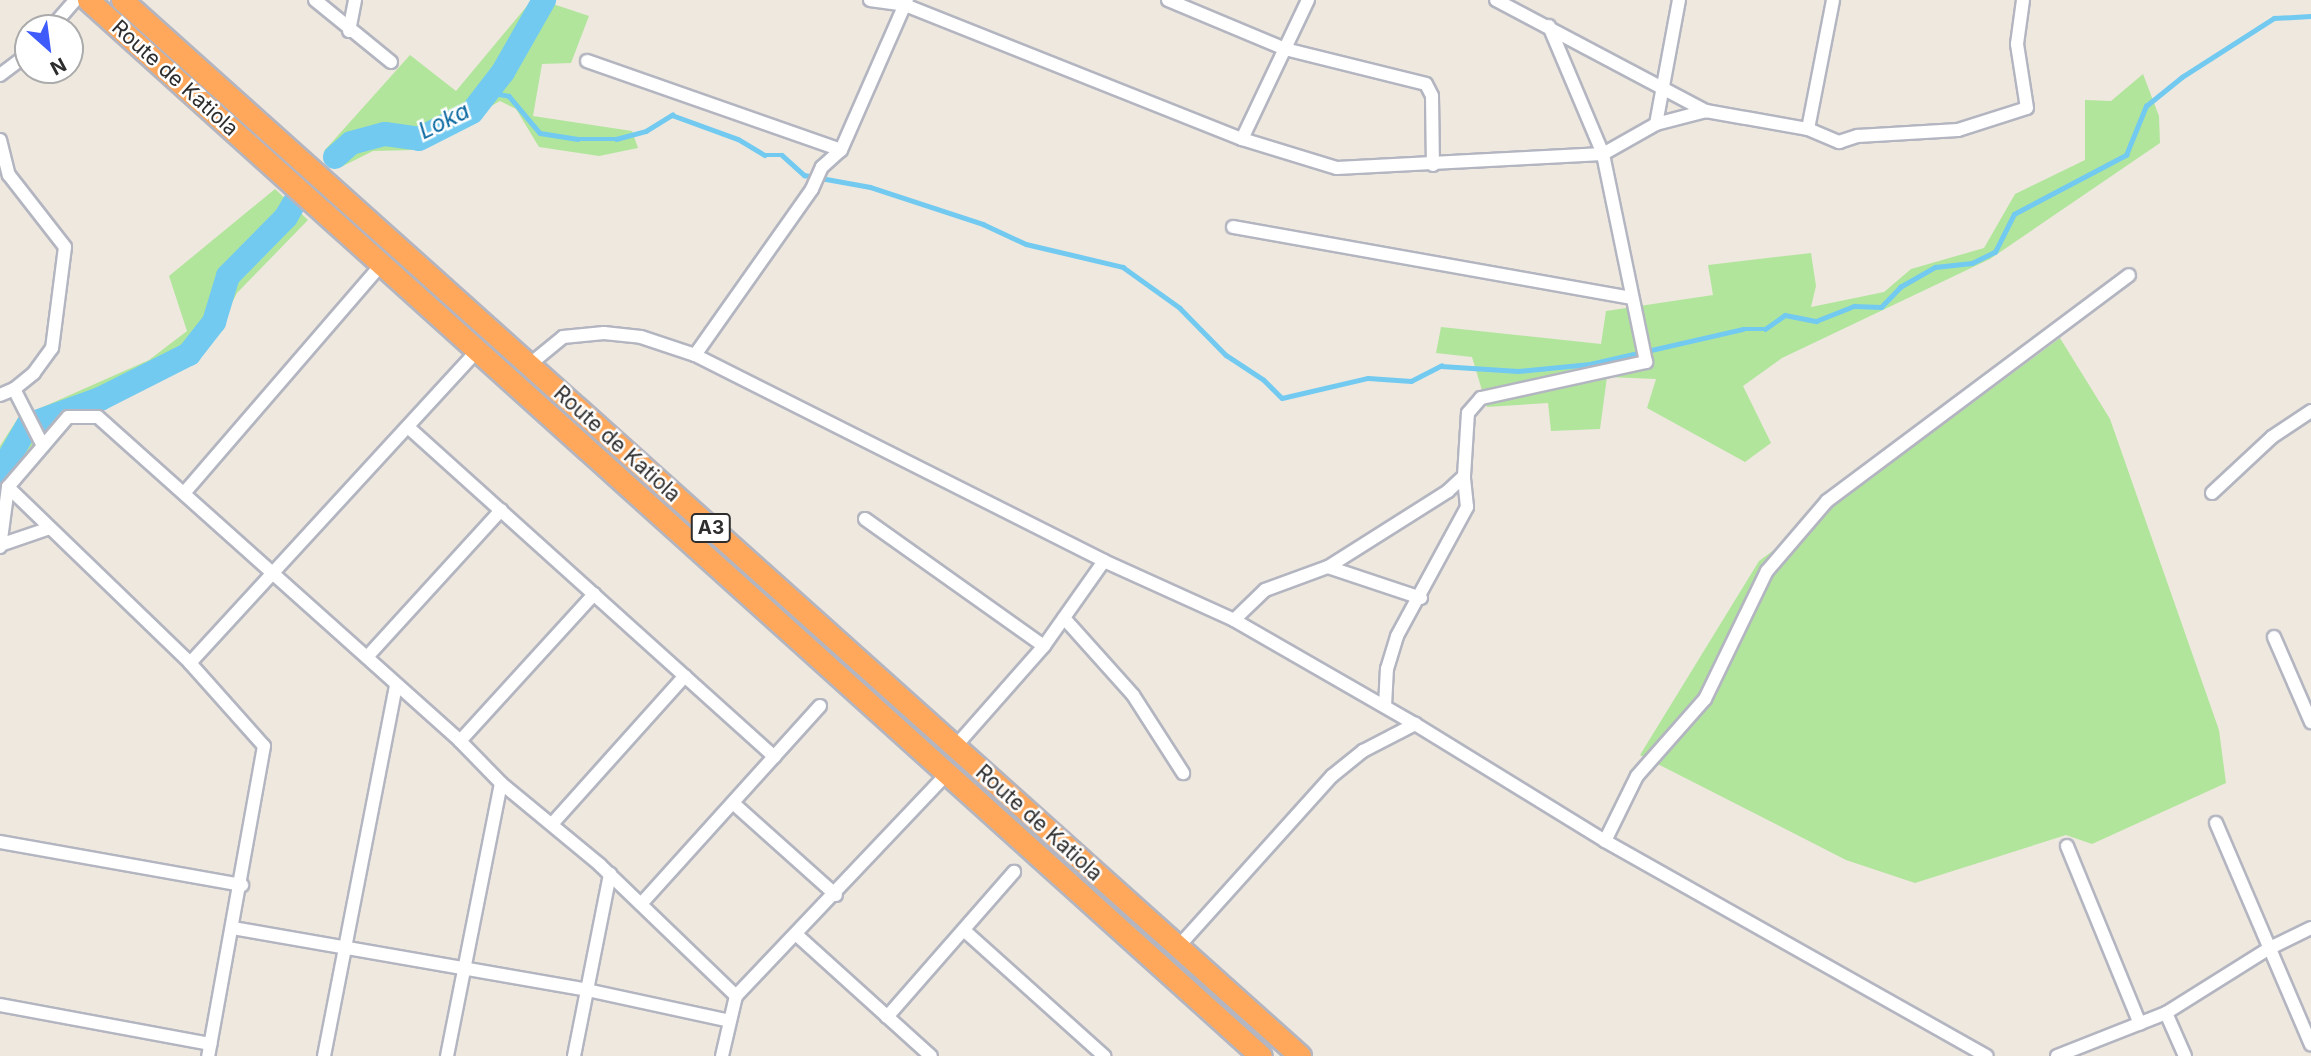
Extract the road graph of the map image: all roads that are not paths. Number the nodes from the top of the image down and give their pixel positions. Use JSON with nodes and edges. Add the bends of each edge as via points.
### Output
{"nodes":[{"id":1,"x":75,"y":0,"type":"edge"},
{"id":2,"x":88,"y":0,"type":"edge"},
{"id":3,"x":122,"y":0,"type":"edge"},
{"id":4,"x":315,"y":0,"type":"edge"},
{"id":5,"x":355,"y":0,"type":"edge"},
{"id":6,"x":870,"y":0,"type":"edge"},
{"id":7,"x":1168,"y":0,"type":"edge"},
{"id":8,"x":1308,"y":0,"type":"edge"},
{"id":9,"x":1496,"y":0,"type":"edge"},
{"id":10,"x":1679,"y":0,"type":"edge"},
{"id":11,"x":1833,"y":0,"type":"edge"},
{"id":12,"x":2023,"y":0,"type":"edge"},
{"id":13,"x":906,"y":3,"type":"edge"},
{"id":14,"x":63,"y":14,"type":"edge"},
{"id":15,"x":1549,"y":26,"type":"junction"},
{"id":16,"x":349,"y":31,"type":"junction"},
{"id":17,"x":1284,"y":49,"type":"junction"},
{"id":18,"x":587,"y":61,"type":"dead end"},
{"id":19,"x":391,"y":62,"type":"dead end"},
{"id":20,"x":1662,"y":84,"type":"junction"},
{"id":21,"x":1706,"y":111,"type":"junction"},
{"id":22,"x":1656,"y":124,"type":"junction"},
{"id":23,"x":1808,"y":129,"type":"junction"},
{"id":24,"x":1241,"y":139,"type":"junction"},
{"id":25,"x":0,"y":140,"type":"edge"},
{"id":26,"x":841,"y":150,"type":"junction"},
{"id":27,"x":1603,"y":154,"type":"junction"},
{"id":28,"x":1433,"y":164,"type":"junction"},
{"id":29,"x":1233,"y":227,"type":"dead end"},
{"id":30,"x":382,"y":264,"type":"junction"},
{"id":31,"x":2129,"y":275,"type":"dead end"},
{"id":32,"x":1631,"y":298,"type":"junction"},
{"id":33,"x":478,"y":350,"type":"junction"},
{"id":34,"x":695,"y":355,"type":"junction"},
{"id":35,"x":529,"y":365,"type":"junction"},
{"id":36,"x":14,"y":389,"type":"junction"},
{"id":37,"x":0,"y":395,"type":"edge"},
{"id":38,"x":2311,"y":411,"type":"edge"},
{"id":39,"x":408,"y":427,"type":"junction"},
{"id":40,"x":43,"y":446,"type":"junction"},
{"id":41,"x":1464,"y":476,"type":"junction"},
{"id":42,"x":8,"y":487,"type":"junction"},
{"id":43,"x":185,"y":492,"type":"junction"},
{"id":44,"x":2212,"y":493,"type":"dead end"},
{"id":45,"x":500,"y":510,"type":"junction"},
{"id":46,"x":864,"y":519,"type":"dead end"},
{"id":47,"x":47,"y":529,"type":"junction"},
{"id":48,"x":0,"y":546,"type":"edge"},
{"id":49,"x":1104,"y":561,"type":"junction"},
{"id":50,"x":1328,"y":567,"type":"junction"},
{"id":51,"x":274,"y":574,"type":"junction"},
{"id":52,"x":594,"y":594,"type":"junction"},
{"id":53,"x":1421,"y":598,"type":"junction"},
{"id":54,"x":1064,"y":618,"type":"junction"},
{"id":55,"x":1234,"y":620,"type":"junction"},
{"id":56,"x":2274,"y":637,"type":"dead end"},
{"id":57,"x":1044,"y":646,"type":"junction"},
{"id":58,"x":367,"y":657,"type":"junction"},
{"id":59,"x":190,"y":663,"type":"junction"},
{"id":60,"x":685,"y":676,"type":"junction"},
{"id":61,"x":396,"y":685,"type":"junction"},
{"id":62,"x":820,"y":706,"type":"dead end"},
{"id":63,"x":1385,"y":706,"type":"junction"},
{"id":64,"x":2311,"y":722,"type":"edge"},
{"id":65,"x":1415,"y":724,"type":"junction"},
{"id":66,"x":460,"y":741,"type":"junction"},
{"id":67,"x":954,"y":748,"type":"junction"},
{"id":68,"x":774,"y":757,"type":"junction"},
{"id":69,"x":1183,"y":773,"type":"dead end"},
{"id":70,"x":947,"y":774,"type":"junction"},
{"id":71,"x":501,"y":783,"type":"junction"},
{"id":72,"x":733,"y":803,"type":"junction"},
{"id":73,"x":2216,"y":823,"type":"dead end"},
{"id":74,"x":552,"y":824,"type":"junction"},
{"id":75,"x":1605,"y":841,"type":"junction"},
{"id":76,"x":0,"y":842,"type":"edge"},
{"id":77,"x":2067,"y":846,"type":"dead end"},
{"id":78,"x":1014,"y":872,"type":"dead end"},
{"id":79,"x":610,"y":874,"type":"junction"},
{"id":80,"x":242,"y":885,"type":"junction"},
{"id":81,"x":836,"y":895,"type":"junction"},
{"id":82,"x":641,"y":904,"type":"junction"},
{"id":83,"x":233,"y":928,"type":"junction"},
{"id":84,"x":2311,"y":928,"type":"edge"},
{"id":85,"x":965,"y":932,"type":"junction"},
{"id":86,"x":798,"y":936,"type":"junction"},
{"id":87,"x":1178,"y":947,"type":"junction"},
{"id":88,"x":345,"y":949,"type":"junction"},
{"id":89,"x":2268,"y":949,"type":"junction"},
{"id":90,"x":464,"y":970,"type":"junction"},
{"id":91,"x":587,"y":990,"type":"junction"},
{"id":92,"x":736,"y":996,"type":"junction"},
{"id":93,"x":0,"y":1005,"type":"edge"},
{"id":94,"x":2166,"y":1013,"type":"junction"},
{"id":95,"x":887,"y":1017,"type":"junction"},
{"id":96,"x":730,"y":1021,"type":"junction"},
{"id":97,"x":2140,"y":1024,"type":"junction"},
{"id":98,"x":2311,"y":1045,"type":"edge"},
{"id":99,"x":209,"y":1050,"type":"edge"},
{"id":100,"x":324,"y":1056,"type":"edge"},
{"id":101,"x":447,"y":1056,"type":"edge"},
{"id":102,"x":574,"y":1056,"type":"edge"},
{"id":103,"x":722,"y":1056,"type":"edge"},
{"id":104,"x":931,"y":1056,"type":"edge"},
{"id":105,"x":1104,"y":1056,"type":"edge"},
{"id":106,"x":1261,"y":1056,"type":"edge"},
{"id":107,"x":1300,"y":1056,"type":"edge"},
{"id":108,"x":1987,"y":1056,"type":"edge"},
{"id":109,"x":2057,"y":1056,"type":"edge"},
{"id":110,"x":2185,"y":1056,"type":"edge"}],
"edges":[{"from":1,"to":14,"type":"street"},
{"from":2,"to":30,"type":"highway","name":"Route de Katiola","number":"A3"},
{"from":3,"to":35,"type":"highway","name":"Route de Katiola","number":"A3"},
{"from":4,"to":16,"type":"street"},
{"from":5,"to":16,"type":"street"},
{"from":6,"to":13,"type":"street"},
{"from":7,"to":17,"type":"street"},
{"from":8,"to":17,"type":"street"},
{"from":9,"to":15,"type":"street"},
{"from":10,"to":20,"type":"street"},
{"from":11,"to":23,"type":"street"},
{"from":12,"to":23,"type":"street","via":[[2017,44],[2027,108],[1958,130],[1921,136],[1858,136],[1839,142]]},
{"from":13,"to":24,"type":"street"},
{"from":13,"to":26,"type":"street"},
{"from":15,"to":20,"type":"street"},
{"from":15,"to":27,"type":"street"},
{"from":16,"to":19,"type":"street"},
{"from":17,"to":24,"type":"street"},
{"from":17,"to":28,"type":"street","via":[[1426,84],[1432,96]]},
{"from":18,"to":26,"type":"street"},
{"from":20,"to":21,"type":"street"},
{"from":20,"to":22,"type":"street"},
{"from":21,"to":22,"type":"street"},
{"from":21,"to":23,"type":"street"},
{"from":22,"to":27,"type":"street"},
{"from":24,"to":28,"type":"street","via":[[1337,168]]},
{"from":25,"to":36,"type":"street","via":[[9,175],[65,247],[52,348],[34,373]]},
{"from":26,"to":34,"type":"street","via":[[822,167],[812,189]]},
{"from":27,"to":28,"type":"street"},
{"from":27,"to":32,"type":"street"},
{"from":29,"to":32,"type":"street"},
{"from":30,"to":33,"type":"highway","name":"Route de Katiola","number":"A3"},
{"from":30,"to":43,"type":"street"},
{"from":31,"to":75,"type":"street","via":[[1828,501],[1767,571],[1705,699],[1637,776]]},
{"from":32,"to":41,"type":"street","via":[[1646,358],[1641,366],[1481,398],[1468,413]]},
{"from":33,"to":39,"type":"street"},
{"from":33,"to":70,"type":"highway","name":"Route de Katiola","number":"A3"},
{"from":34,"to":35,"type":"street","via":[[641,337],[604,333],[563,337]]},
{"from":34,"to":49,"type":"street"},
{"from":35,"to":67,"type":"highway","name":"Route de Katiola","number":"A3"},
{"from":36,"to":37,"type":"street"},
{"from":36,"to":40,"type":"street"},
{"from":38,"to":44,"type":"street","via":[[2272,437]]},
{"from":39,"to":45,"type":"street"},
{"from":39,"to":51,"type":"street"},
{"from":40,"to":42,"type":"street"},
{"from":40,"to":43,"type":"street","via":[[68,417],[98,417]]},
{"from":41,"to":50,"type":"street","via":[[1422,509]]},
{"from":41,"to":53,"type":"street","via":[[1467,507]]},
{"from":42,"to":47,"type":"street"},
{"from":42,"to":48,"type":"street"},
{"from":43,"to":51,"type":"street"},
{"from":45,"to":52,"type":"street"},
{"from":45,"to":58,"type":"street"},
{"from":46,"to":57,"type":"street"},
{"from":47,"to":48,"type":"street"},
{"from":47,"to":59,"type":"street"},
{"from":49,"to":54,"type":"street"},
{"from":49,"to":55,"type":"street"},
{"from":50,"to":53,"type":"street"},
{"from":50,"to":55,"type":"street","via":[[1265,590],[1248,601]]},
{"from":51,"to":58,"type":"street"},
{"from":51,"to":59,"type":"street"},
{"from":52,"to":60,"type":"street"},
{"from":52,"to":66,"type":"street"},
{"from":53,"to":63,"type":"street","via":[[1397,636],[1387,669]]},
{"from":54,"to":57,"type":"street"},
{"from":54,"to":69,"type":"street","via":[[1133,695]]},
{"from":55,"to":63,"type":"street"},
{"from":56,"to":64,"type":"street"},
{"from":57,"to":67,"type":"street"},
{"from":58,"to":61,"type":"street"},
{"from":59,"to":80,"type":"street","via":[[264,746]]},
{"from":60,"to":68,"type":"street"},
{"from":60,"to":74,"type":"street"},
{"from":61,"to":66,"type":"street"},
{"from":61,"to":88,"type":"street"},
{"from":62,"to":68,"type":"street"},
{"from":63,"to":65,"type":"street"},
{"from":65,"to":75,"type":"street"},
{"from":65,"to":87,"type":"street","via":[[1363,751],[1332,776]]},
{"from":66,"to":71,"type":"street"},
{"from":67,"to":87,"type":"highway","name":"Route de Katiola","number":"A3"},
{"from":68,"to":72,"type":"street"},
{"from":70,"to":81,"type":"street"},
{"from":70,"to":106,"type":"highway","name":"Route de Katiola","number":"A3"},
{"from":71,"to":74,"type":"street"},
{"from":71,"to":90,"type":"street"},
{"from":72,"to":81,"type":"street"},
{"from":72,"to":82,"type":"street"},
{"from":73,"to":89,"type":"street"},
{"from":74,"to":79,"type":"street"},
{"from":75,"to":108,"type":"street"},
{"from":76,"to":80,"type":"street"},
{"from":77,"to":97,"type":"street"},
{"from":78,"to":85,"type":"street"},
{"from":79,"to":82,"type":"street"},
{"from":79,"to":91,"type":"street"},
{"from":80,"to":83,"type":"street"},
{"from":81,"to":86,"type":"street"},
{"from":82,"to":92,"type":"street"},
{"from":83,"to":88,"type":"street"},
{"from":83,"to":99,"type":"street"},
{"from":84,"to":89,"type":"street"},
{"from":85,"to":95,"type":"street"},
{"from":85,"to":105,"type":"street"},
{"from":86,"to":92,"type":"street"},
{"from":86,"to":95,"type":"street"},
{"from":87,"to":107,"type":"highway","name":"Route de Katiola","number":"A3"},
{"from":88,"to":90,"type":"street"},
{"from":88,"to":100,"type":"street"},
{"from":89,"to":94,"type":"street"},
{"from":89,"to":98,"type":"street"},
{"from":90,"to":91,"type":"street"},
{"from":90,"to":101,"type":"street"},
{"from":91,"to":96,"type":"street"},
{"from":91,"to":102,"type":"street"},
{"from":92,"to":96,"type":"street"},
{"from":93,"to":99,"type":"street"},
{"from":94,"to":97,"type":"street"},
{"from":94,"to":110,"type":"street"},
{"from":95,"to":104,"type":"street"},
{"from":96,"to":103,"type":"street"},
{"from":97,"to":109,"type":"street"}]}
